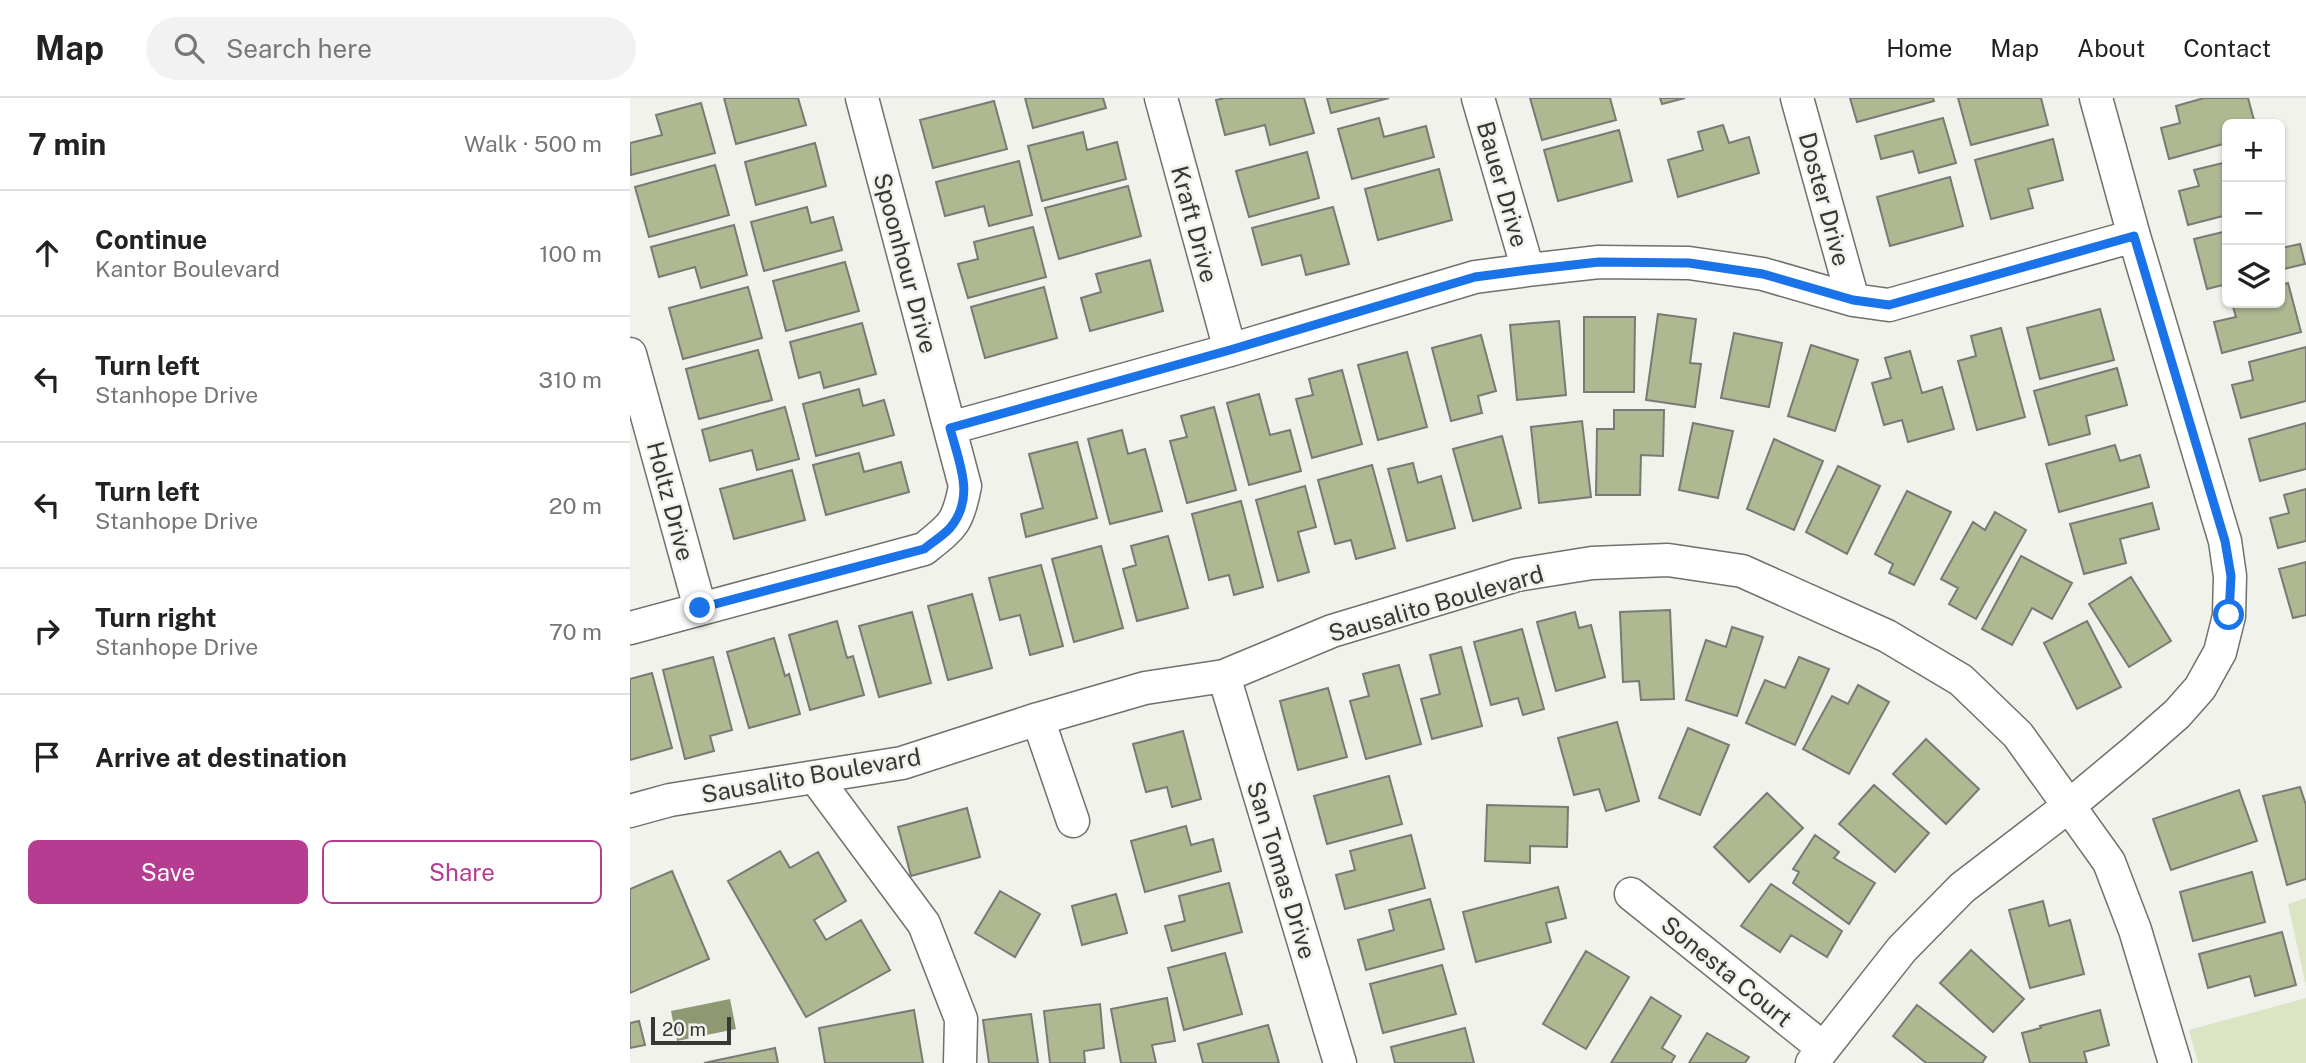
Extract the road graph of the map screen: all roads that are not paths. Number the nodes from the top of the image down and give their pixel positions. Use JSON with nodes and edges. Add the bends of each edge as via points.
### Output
{"nodes":[{"id":1,"x":862,"y":98,"type":"edge"},
{"id":2,"x":1161,"y":98,"type":"edge"},
{"id":3,"x":1478,"y":98,"type":"edge"},
{"id":4,"x":1797,"y":98,"type":"edge"},
{"id":5,"x":2096,"y":98,"type":"edge"},
{"id":6,"x":2134,"y":236,"type":"junction"},
{"id":7,"x":1528,"y":270,"type":"junction"},
{"id":8,"x":1853,"y":300,"type":"junction"},
{"id":9,"x":1230,"y":350,"type":"junction"},
{"id":10,"x":630,"y":354,"type":"edge"},
{"id":11,"x":950,"y":428,"type":"junction"},
{"id":12,"x":700,"y":608,"type":"junction"},
{"id":13,"x":630,"y":628,"type":"edge"},
{"id":14,"x":1224,"y":676,"type":"junction"},
{"id":15,"x":1038,"y":719,"type":"junction"},
{"id":16,"x":815,"y":777,"type":"junction"},
{"id":17,"x":2070,"y":805,"type":"junction"},
{"id":18,"x":630,"y":811,"type":"edge"},
{"id":19,"x":1073,"y":821,"type":"dead end"},
{"id":20,"x":1631,"y":894,"type":"dead end"},
{"id":21,"x":1818,"y":1055,"type":"edge"},
{"id":22,"x":960,"y":1063,"type":"edge"},
{"id":23,"x":1340,"y":1063,"type":"edge"},
{"id":24,"x":2175,"y":1063,"type":"edge"}],
"edges":[{"from":1,"to":11,"type":"street","name":"Spoonhour Drive"},
{"from":2,"to":9,"type":"street","name":"Kraft Drive"},
{"from":3,"to":7,"type":"street","name":"Bauer Drive"},
{"from":4,"to":8,"type":"street","name":"Doster Drive"},
{"from":5,"to":6,"type":"street"},
{"from":6,"to":8,"type":"street","via":[[1889,305]]},
{"from":6,"to":17,"type":"street","via":[[2225,541],[2231,576],[2229,615],[2220,652],[2200,688],[2177,714]]},
{"from":7,"to":8,"type":"street","via":[[1599,262],[1689,263],[1763,274]]},
{"from":7,"to":9,"type":"street","via":[[1475,277]]},
{"from":9,"to":11,"type":"street"},
{"from":10,"to":12,"type":"street","name":"Holtz Drive"},
{"from":11,"to":12,"type":"street","name":"Spoonhour Drive","via":[[965,486],[961,511],[949,529],[924,549]]},
{"from":12,"to":13,"type":"street","name":"Spoonhour Drive"},
{"from":14,"to":15,"type":"street","name":"Sausalito Boulevard","via":[[1145,688]]},
{"from":14,"to":17,"type":"street","name":"Sausalito Boulevard","via":[[1332,631],[1517,575],[1592,563],[1681,561],[1742,571],[1887,636],[1961,681],[2018,735]]},
{"from":14,"to":23,"type":"street","name":"San Tomas Drive"},
{"from":15,"to":16,"type":"street","name":"Sausalito Boulevard","via":[[902,763]]},
{"from":15,"to":19,"type":"street"},
{"from":16,"to":18,"type":"street","name":"Sausalito Boulevard","via":[[670,800]]},
{"from":16,"to":22,"type":"street","via":[[924,923],[961,1019]]},
{"from":17,"to":21,"type":"street","via":[[1962,888],[1902,949]]},
{"from":17,"to":24,"type":"street","name":"Sausalito Boulevard","via":[[2109,862]]},
{"from":20,"to":21,"type":"street","name":"Sonesta Court"}]}
